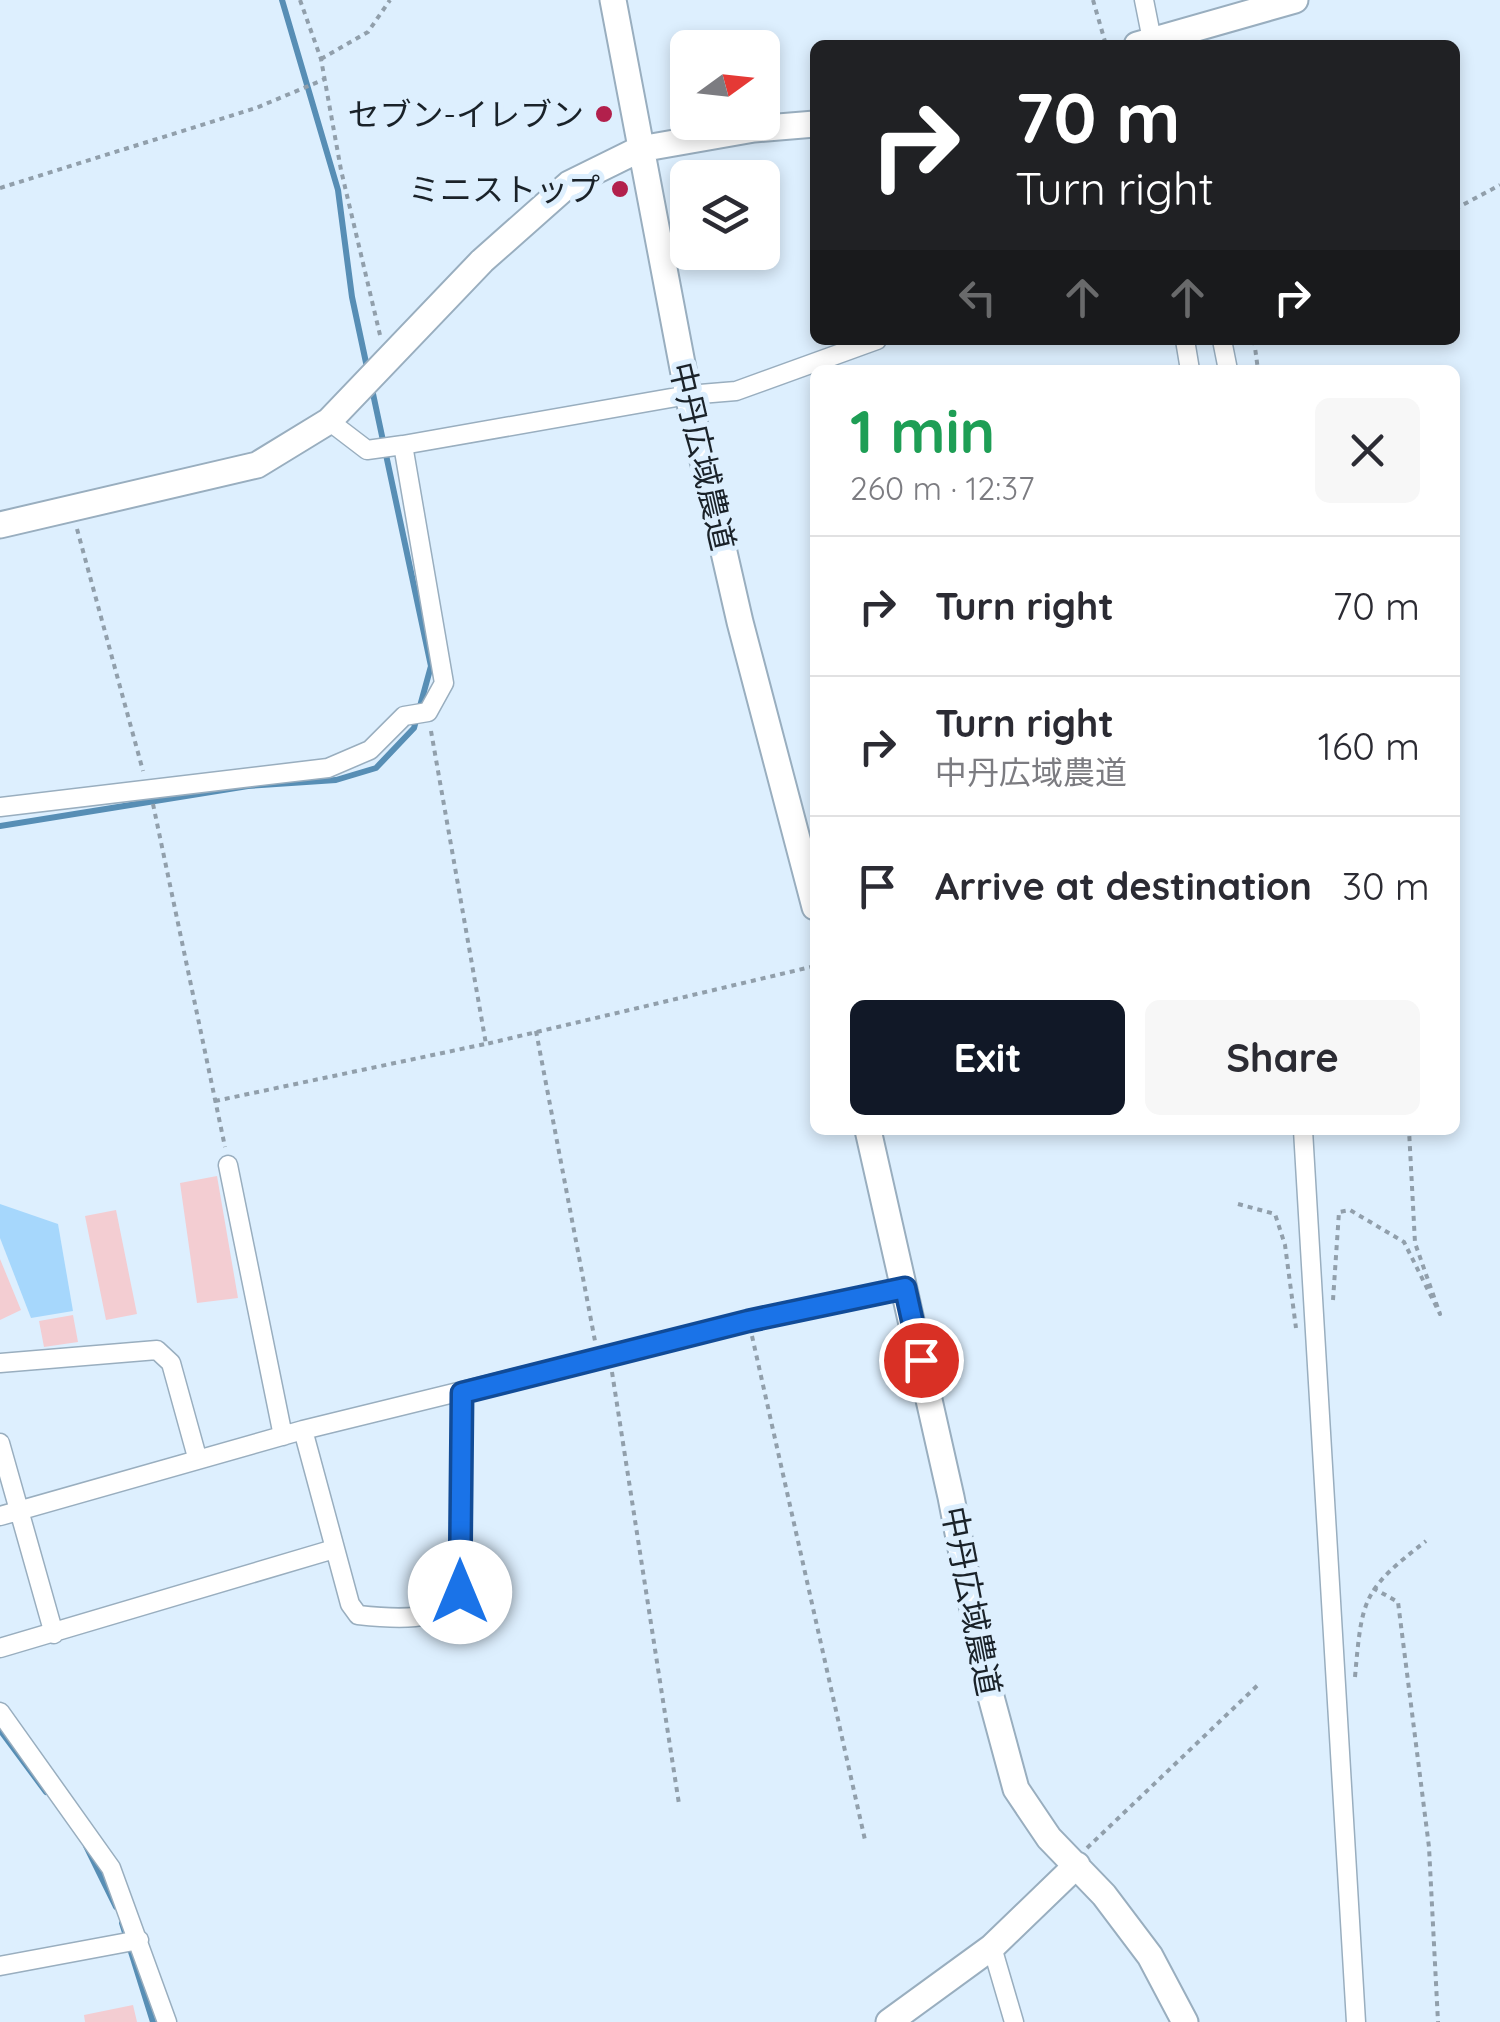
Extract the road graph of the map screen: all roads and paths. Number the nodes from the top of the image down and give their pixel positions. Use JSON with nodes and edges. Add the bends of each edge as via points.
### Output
{"nodes":[{"id":1,"x":300,"y":0,"type":"edge"},
{"id":2,"x":390,"y":0,"type":"edge"},
{"id":3,"x":613,"y":0,"type":"edge"},
{"id":4,"x":1093,"y":0,"type":"edge"},
{"id":5,"x":1144,"y":0,"type":"edge"},
{"id":6,"x":1296,"y":0,"type":"edge"},
{"id":7,"x":1105,"y":40,"type":"edge"},
{"id":8,"x":1151,"y":40,"type":"edge"},
{"id":9,"x":1158,"y":40,"type":"edge"},
{"id":10,"x":322,"y":59,"type":"junction"},
{"id":11,"x":324,"y":79,"type":"junction"},
{"id":12,"x":810,"y":124,"type":"edge"},
{"id":13,"x":640,"y":149,"type":"junction"},
{"id":14,"x":1500,"y":185,"type":"edge"},
{"id":15,"x":0,"y":188,"type":"edge"},
{"id":16,"x":1460,"y":206,"type":"edge"},
{"id":17,"x":862,"y":345,"type":"edge"},
{"id":18,"x":386,"y":360,"type":"junction"},
{"id":19,"x":688,"y":395,"type":"junction"},
{"id":20,"x":329,"y":421,"type":"junction"},
{"id":21,"x":402,"y":445,"type":"junction"},
{"id":22,"x":73,"y":510,"type":"junction"},
{"id":23,"x":0,"y":525,"type":"edge"},
{"id":24,"x":428,"y":712,"type":"junction"},
{"id":25,"x":148,"y":789,"type":"junction"},
{"id":26,"x":0,"y":807,"type":"edge"},
{"id":27,"x":810,"y":888,"type":"edge"},
{"id":28,"x":810,"y":967,"type":"edge"},
{"id":29,"x":536,"y":1032,"type":"junction"},
{"id":30,"x":486,"y":1044,"type":"junction"},
{"id":31,"x":215,"y":1102,"type":"junction"},
{"id":32,"x":869,"y":1135,"type":"edge"},
{"id":33,"x":1302,"y":1135,"type":"edge"},
{"id":34,"x":1409,"y":1135,"type":"edge"},
{"id":35,"x":228,"y":1165,"type":"joint"},
{"id":36,"x":1238,"y":1204,"type":"dead end"},
{"id":37,"x":905,"y":1288,"type":"junction"},
{"id":38,"x":1332,"y":1308,"type":"dead end"},
{"id":39,"x":748,"y":1321,"type":"junction"},
{"id":40,"x":1301,"y":1338,"type":"dead end"},
{"id":41,"x":604,"y":1359,"type":"junction"},
{"id":42,"x":0,"y":1363,"type":"edge"},
{"id":43,"x":462,"y":1393,"type":"junction"},
{"id":44,"x":304,"y":1430,"type":"junction"},
{"id":45,"x":283,"y":1436,"type":"junction"},
{"id":46,"x":0,"y":1443,"type":"edge"},
{"id":47,"x":196,"y":1457,"type":"junction"},
{"id":48,"x":19,"y":1510,"type":"junction"},
{"id":49,"x":0,"y":1516,"type":"edge"},
{"id":50,"x":1426,"y":1542,"type":"dead end"},
{"id":51,"x":334,"y":1549,"type":"junction"},
{"id":52,"x":1373,"y":1588,"type":"junction"},
{"id":53,"x":54,"y":1634,"type":"junction"},
{"id":54,"x":0,"y":1648,"type":"edge"},
{"id":55,"x":1260,"y":1683,"type":"dead end"},
{"id":56,"x":1355,"y":1684,"type":"dead end"},
{"id":57,"x":0,"y":1712,"type":"edge"},
{"id":58,"x":679,"y":1804,"type":"dead end"},
{"id":59,"x":865,"y":1840,"type":"dead end"},
{"id":60,"x":1077,"y":1865,"type":"junction"},
{"id":61,"x":139,"y":1940,"type":"junction"},
{"id":62,"x":992,"y":1946,"type":"junction"},
{"id":63,"x":0,"y":1966,"type":"edge"},
{"id":64,"x":167,"y":2022,"type":"edge"},
{"id":65,"x":889,"y":2022,"type":"edge"},
{"id":66,"x":1014,"y":2022,"type":"edge"},
{"id":67,"x":1185,"y":2022,"type":"edge"},
{"id":68,"x":1356,"y":2022,"type":"edge"},
{"id":69,"x":1438,"y":2022,"type":"edge"}],
"edges":[{"from":1,"to":10,"type":"path"},
{"from":2,"to":10,"type":"path","via":[[368,32]]},
{"from":3,"to":13,"type":"street","name":"中丹広域農道"},
{"from":4,"to":7,"type":"path"},
{"from":5,"to":8,"type":"street"},
{"from":6,"to":9,"type":"street"},
{"from":10,"to":11,"type":"path"},
{"from":11,"to":15,"type":"path","via":[[256,108]]},
{"from":11,"to":18,"type":"path"},
{"from":12,"to":13,"type":"street"},
{"from":13,"to":18,"type":"street","via":[[569,184]]},
{"from":13,"to":19,"type":"street","name":"中丹広域農道"},
{"from":14,"to":16,"type":"path"},
{"from":17,"to":19,"type":"street","via":[[736,390]]},
{"from":18,"to":20,"type":"street"},
{"from":19,"to":21,"type":"street"},
{"from":19,"to":27,"type":"street","name":"中丹広域農道"},
{"from":20,"to":21,"type":"street","via":[[367,450]]},
{"from":20,"to":22,"type":"street","via":[[257,466]]},
{"from":21,"to":24,"type":"street","via":[[444,683]]},
{"from":22,"to":23,"type":"street"},
{"from":22,"to":25,"type":"path"},
{"from":24,"to":25,"type":"street","via":[[404,716],[370,750],[328,768]]},
{"from":24,"to":30,"type":"path"},
{"from":25,"to":26,"type":"street"},
{"from":25,"to":31,"type":"path"},
{"from":28,"to":29,"type":"path"},
{"from":29,"to":30,"type":"path"},
{"from":29,"to":41,"type":"path"},
{"from":30,"to":31,"type":"path"},
{"from":31,"to":35,"type":"path"},
{"from":32,"to":37,"type":"street","name":"中丹広域農道"},
{"from":33,"to":68,"type":"street"},
{"from":34,"to":38,"type":"path","via":[[1415,1243],[1440,1314],[1404,1242],[1350,1210],[1338,1212]]},
{"from":35,"to":45,"type":"street"},
{"from":36,"to":40,"type":"path","via":[[1275,1214]]},
{"from":37,"to":39,"type":"street"},
{"from":37,"to":60,"type":"street","name":"中丹広域農道","via":[[986,1682],[1016,1789]]},
{"from":39,"to":41,"type":"street"},
{"from":39,"to":59,"type":"path"},
{"from":41,"to":43,"type":"street"},
{"from":41,"to":58,"type":"path"},
{"from":42,"to":47,"type":"street","via":[[157,1350],[172,1363]]},
{"from":43,"to":44,"type":"street"},
{"from":43,"to":51,"type":"street","via":[[457,1600],[414,1617],[358,1615]]},
{"from":44,"to":45,"type":"street"},
{"from":44,"to":51,"type":"street"},
{"from":45,"to":47,"type":"street"},
{"from":46,"to":48,"type":"street"},
{"from":47,"to":48,"type":"street"},
{"from":48,"to":49,"type":"street"},
{"from":48,"to":53,"type":"street"},
{"from":50,"to":52,"type":"path"},
{"from":51,"to":53,"type":"street"},
{"from":52,"to":56,"type":"path"},
{"from":52,"to":69,"type":"path","via":[[1398,1602],[1429,1847]]},
{"from":53,"to":54,"type":"street"},
{"from":55,"to":60,"type":"path","via":[[1088,1847]]},
{"from":57,"to":61,"type":"street","via":[[111,1868]]},
{"from":60,"to":62,"type":"street"},
{"from":60,"to":67,"type":"street","name":"中丹広域農道","via":[[1150,1956]]},
{"from":61,"to":63,"type":"street"},
{"from":61,"to":64,"type":"street"},
{"from":62,"to":65,"type":"street"},
{"from":62,"to":66,"type":"street"}]}
